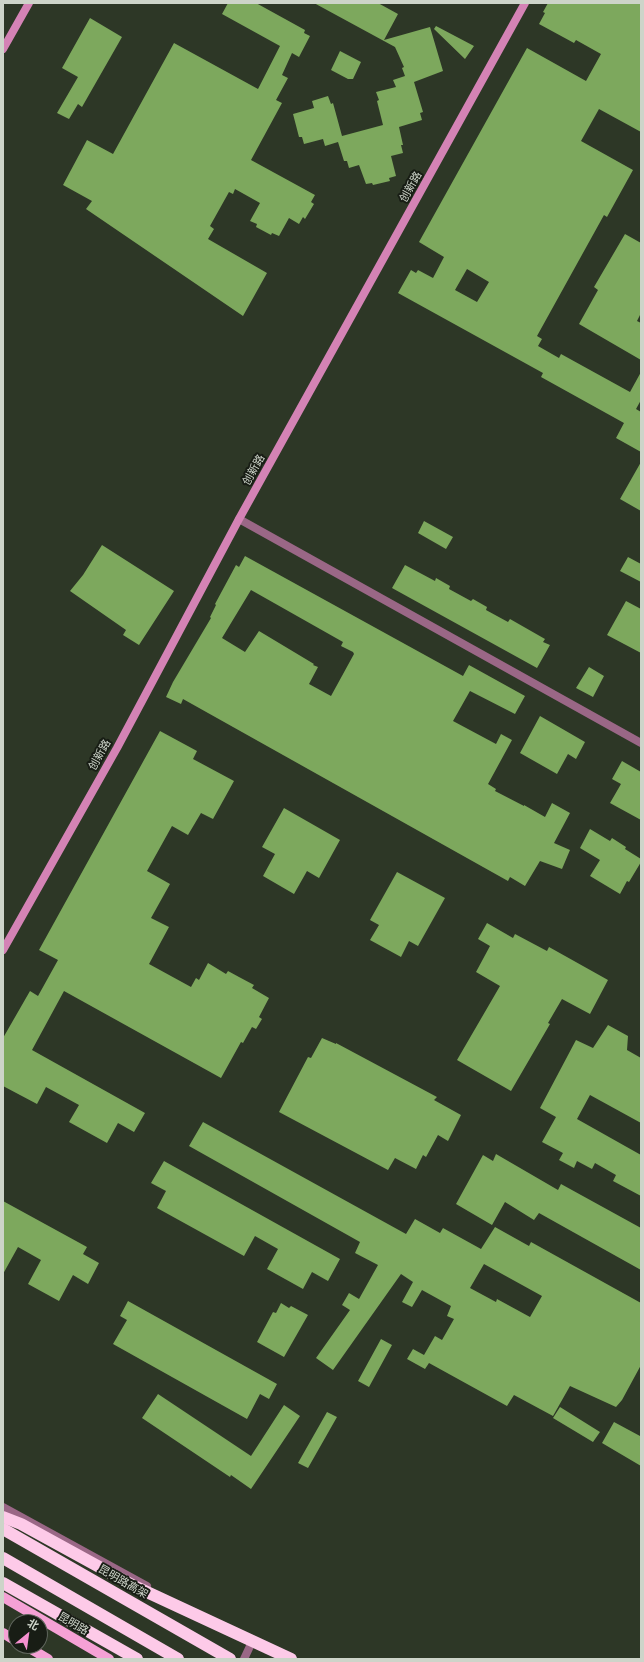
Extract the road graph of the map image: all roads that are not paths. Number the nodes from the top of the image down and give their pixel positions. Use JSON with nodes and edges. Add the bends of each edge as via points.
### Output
{"nodes":[{"id":1,"x":29,"y":3,"type":"edge"},
{"id":2,"x":525,"y":3,"type":"edge"},
{"id":3,"x":3,"y":49,"type":"edge"},
{"id":4,"x":239,"y":519,"type":"junction"},
{"id":5,"x":641,"y":744,"type":"edge"},
{"id":6,"x":3,"y":950,"type":"edge"},
{"id":7,"x":3,"y":1507,"type":"edge"},
{"id":8,"x":3,"y":1517,"type":"edge"},
{"id":9,"x":3,"y":1529,"type":"edge"},
{"id":10,"x":3,"y":1558,"type":"edge"},
{"id":11,"x":3,"y":1583,"type":"edge"},
{"id":12,"x":3,"y":1597,"type":"edge"},
{"id":13,"x":252,"y":1644,"type":"junction"},
{"id":14,"x":109,"y":1659,"type":"edge"},
{"id":15,"x":137,"y":1659,"type":"edge"},
{"id":16,"x":178,"y":1659,"type":"edge"},
{"id":17,"x":230,"y":1659,"type":"edge"},
{"id":18,"x":244,"y":1659,"type":"edge"},
{"id":19,"x":279,"y":1659,"type":"edge"},
{"id":20,"x":291,"y":1659,"type":"edge"}],
"edges":[{"from":1,"to":3,"type":"street"},
{"from":2,"to":4,"type":"street","name":"创新路"},
{"from":4,"to":5,"type":"street"},
{"from":4,"to":6,"type":"street","name":"创新路","via":[[117,748]]},
{"from":7,"to":13,"type":"street"},
{"from":8,"to":20,"type":"highway","bridge":true,"via":[[21,1524],[134,1586]]},
{"from":9,"to":17,"type":"highway","name":"昆明路高架"},
{"from":10,"to":16,"type":"highway"},
{"from":11,"to":15,"type":"highway"},
{"from":12,"to":14,"type":"main road","name":"昆明路"},
{"from":13,"to":18,"type":"street"},
{"from":13,"to":19,"type":"street"}]}
